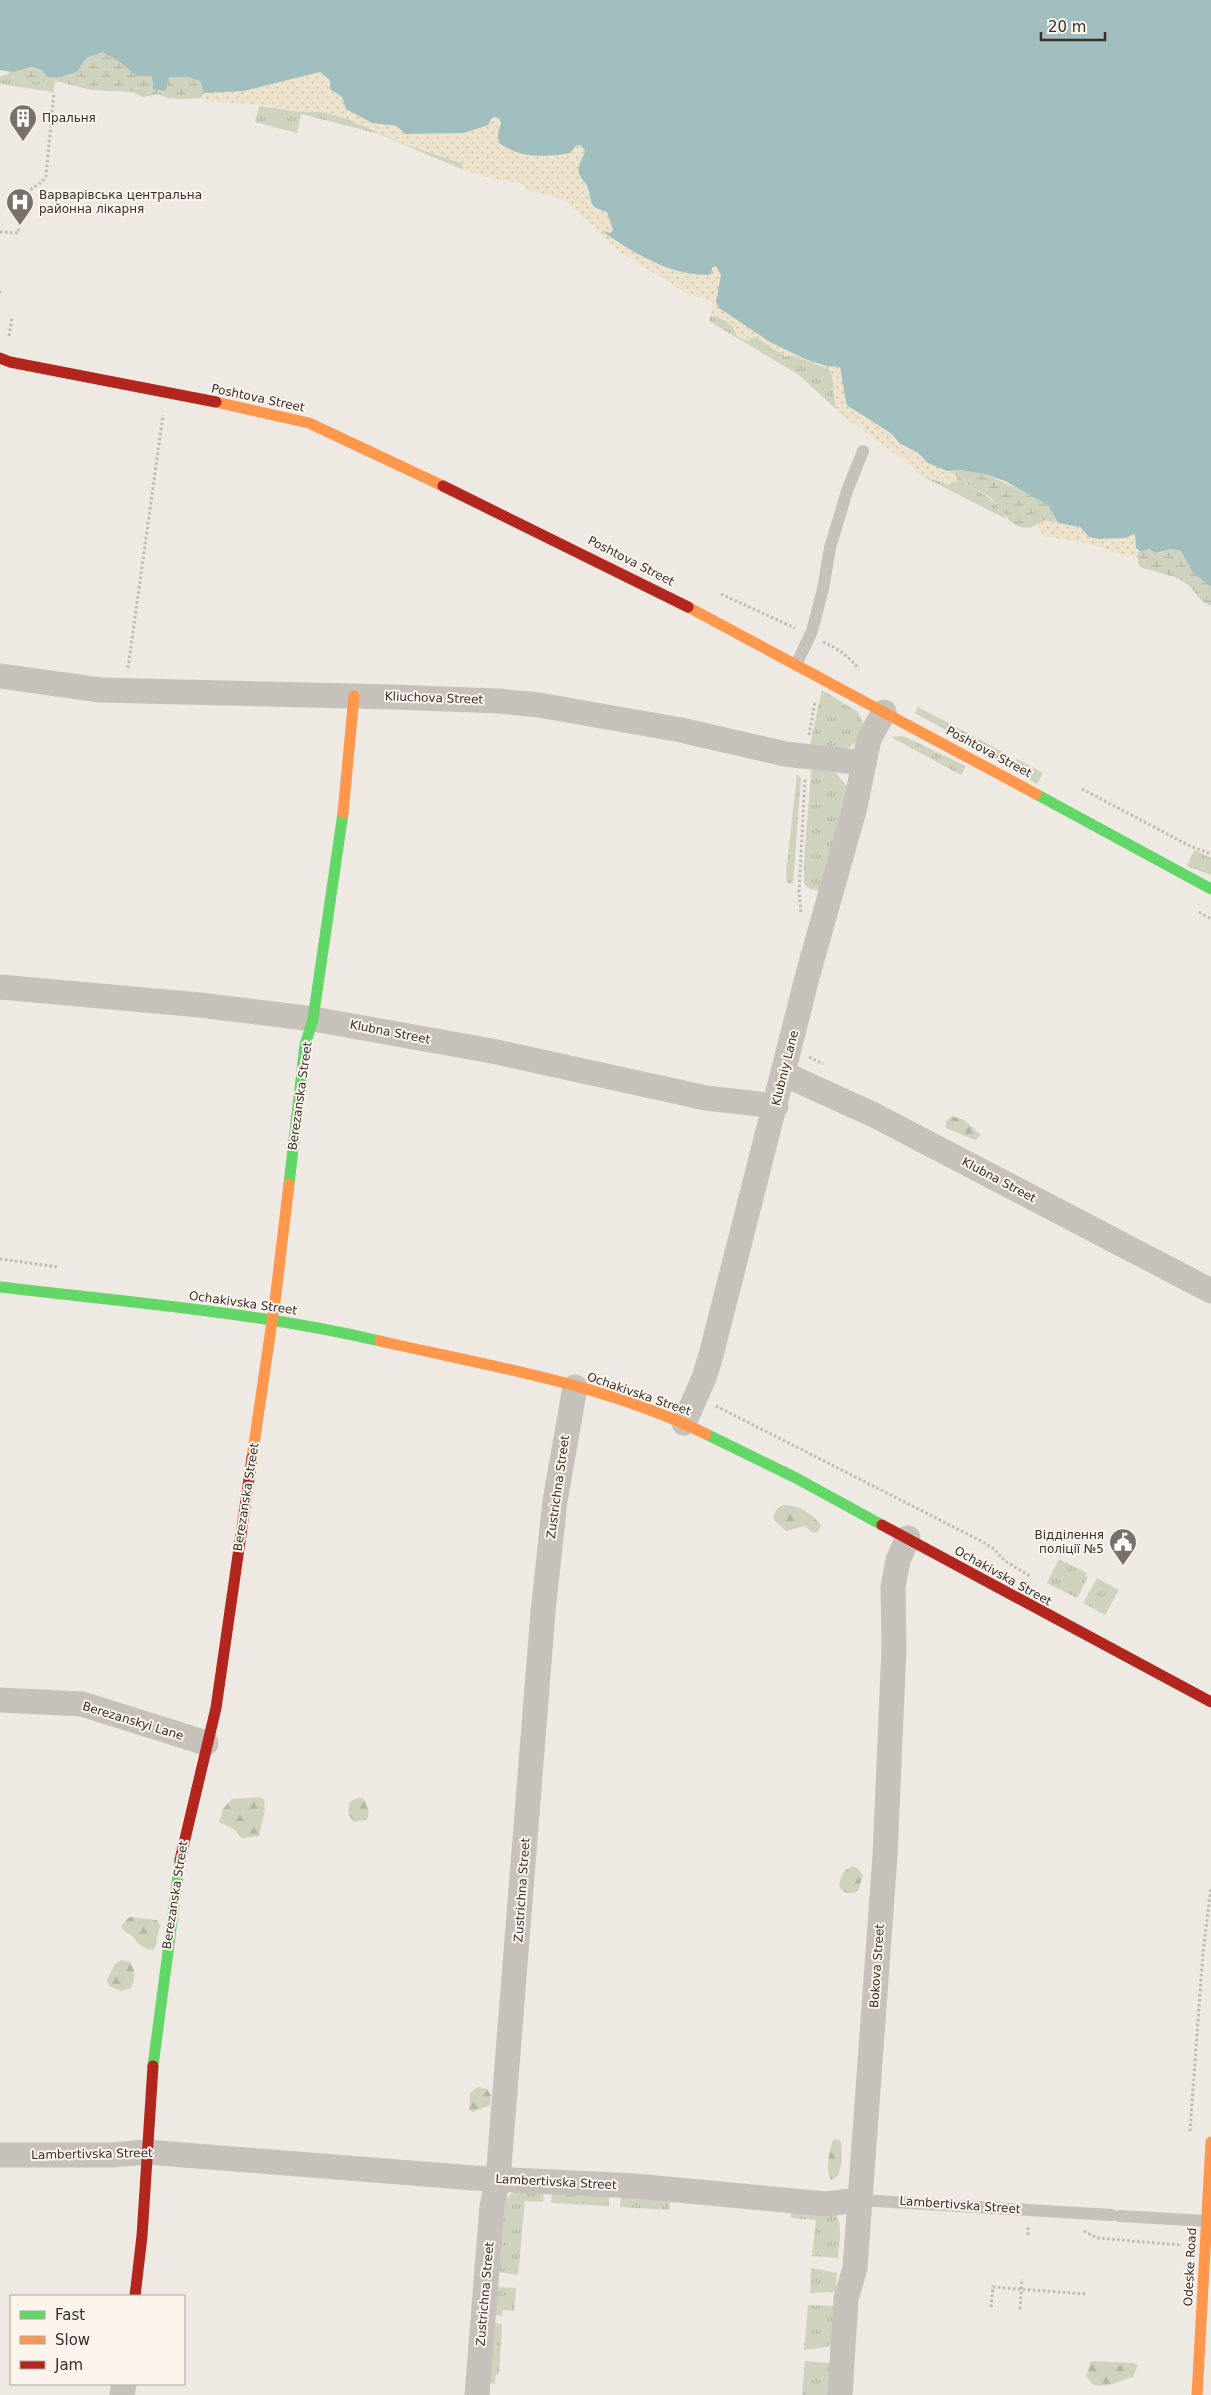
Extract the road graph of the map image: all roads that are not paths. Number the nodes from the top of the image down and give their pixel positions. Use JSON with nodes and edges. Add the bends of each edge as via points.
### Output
{"nodes":[{"id":1,"x":0,"y":358,"type":"edge"},
{"id":2,"x":863,"y":451,"type":"dead end"},
{"id":3,"x":797,"y":664,"type":"junction"},
{"id":4,"x":0,"y":676,"type":"edge"},
{"id":5,"x":354,"y":696,"type":"junction"},
{"id":6,"x":884,"y":712,"type":"junction"},
{"id":7,"x":864,"y":763,"type":"junction"},
{"id":8,"x":1211,"y":889,"type":"edge"},
{"id":9,"x":0,"y":987,"type":"edge"},
{"id":10,"x":313,"y":1019,"type":"junction"},
{"id":11,"x":784,"y":1074,"type":"junction"},
{"id":12,"x":776,"y":1106,"type":"junction"},
{"id":13,"x":0,"y":1287,"type":"edge"},
{"id":14,"x":1211,"y":1291,"type":"edge"},
{"id":15,"x":272,"y":1321,"type":"junction"},
{"id":16,"x":575,"y":1387,"type":"junction"},
{"id":17,"x":684,"y":1423,"type":"junction"},
{"id":18,"x":908,"y":1538,"type":"junction"},
{"id":19,"x":0,"y":1700,"type":"edge"},
{"id":20,"x":1211,"y":1702,"type":"edge"},
{"id":21,"x":206,"y":1743,"type":"junction"},
{"id":22,"x":1211,"y":2142,"type":"edge"},
{"id":23,"x":147,"y":2152,"type":"junction"},
{"id":24,"x":0,"y":2155,"type":"edge"},
{"id":25,"x":498,"y":2179,"type":"junction"},
{"id":26,"x":859,"y":2200,"type":"junction"},
{"id":27,"x":1207,"y":2221,"type":"junction"},
{"id":28,"x":135,"y":2295,"type":"edge"},
{"id":29,"x":477,"y":2395,"type":"edge"},
{"id":30,"x":840,"y":2395,"type":"edge"},
{"id":31,"x":1197,"y":2395,"type":"edge"}],
"edges":[{"from":1,"to":3,"type":"main road","name":"Poshtova Street","via":[[261,411],[309,424],[546,534]]},
{"from":2,"to":3,"type":"lane","via":[[830,548],[812,631]]},
{"from":3,"to":6,"type":"main road","name":"Poshtova Street"},
{"from":4,"to":5,"type":"street","name":"Kliuchova Street","via":[[125,691]]},
{"from":5,"to":7,"type":"street","name":"Kliuchova Street","via":[[538,705],[681,730],[806,757]]},
{"from":5,"to":10,"type":"main road","name":"Berezanska Street","via":[[340,839]]},
{"from":6,"to":7,"type":"street","name":"Klubniy Lane","via":[[869,740]]},
{"from":6,"to":8,"type":"main road","name":"Poshtova Street"},
{"from":7,"to":11,"type":"street","name":"Klubniy Lane"},
{"from":9,"to":10,"type":"street","name":"Klubna Street"},
{"from":10,"to":12,"type":"street","name":"Klubna Street","via":[[492,1051],[706,1098]]},
{"from":10,"to":15,"type":"main road","name":"Berezanska Street","via":[[304,1055]]},
{"from":11,"to":12,"type":"street","name":"Klubniy Lane"},
{"from":11,"to":14,"type":"street","name":"Klubna Street","via":[[877,1116]]},
{"from":12,"to":17,"type":"street","name":"Klubniy Lane","via":[[711,1355]]},
{"from":13,"to":15,"type":"main road","name":"Ochakivska Street"},
{"from":15,"to":16,"type":"main road","name":"Ochakivska Street","via":[[333,1330]]},
{"from":15,"to":21,"type":"main road","name":"Berezanska Street","via":[[216,1708]]},
{"from":16,"to":17,"type":"main road","name":"Ochakivska Street"},
{"from":16,"to":25,"type":"street","name":"Zustrichna Street","via":[[555,1501],[543,1612]]},
{"from":17,"to":18,"type":"main road","name":"Ochakivska Street"},
{"from":18,"to":20,"type":"main road","name":"Ochakivska Street"},
{"from":18,"to":26,"type":"street","name":"Bokova Street","via":[[898,1560],[893,1587],[894,1638],[885,1846]]},
{"from":19,"to":21,"type":"street","name":"Berezanskyi Lane","via":[[89,1706]]},
{"from":21,"to":23,"type":"main road","name":"Berezanska Street","via":[[175,1887],[156,2028]]},
{"from":22,"to":27,"type":"main road","name":"Odeske Road"},
{"from":23,"to":24,"type":"street","name":"Lambertivska Street","via":[[111,2156]]},
{"from":23,"to":25,"type":"street","name":"Lambertivska Street"},
{"from":23,"to":28,"type":"main road","name":"Berezanska Street"},
{"from":25,"to":26,"type":"street","name":"Lambertivska Street","via":[[636,2186],[826,2204]]},
{"from":25,"to":29,"type":"street","name":"Zustrichna Street","via":[[492,2206]]},
{"from":26,"to":27,"type":"lane","name":"Lambertivska Street"},
{"from":26,"to":30,"type":"street","name":"Bokova Street","via":[[855,2268],[846,2299]]},
{"from":27,"to":31,"type":"main road","name":"Odeske Road"}]}
